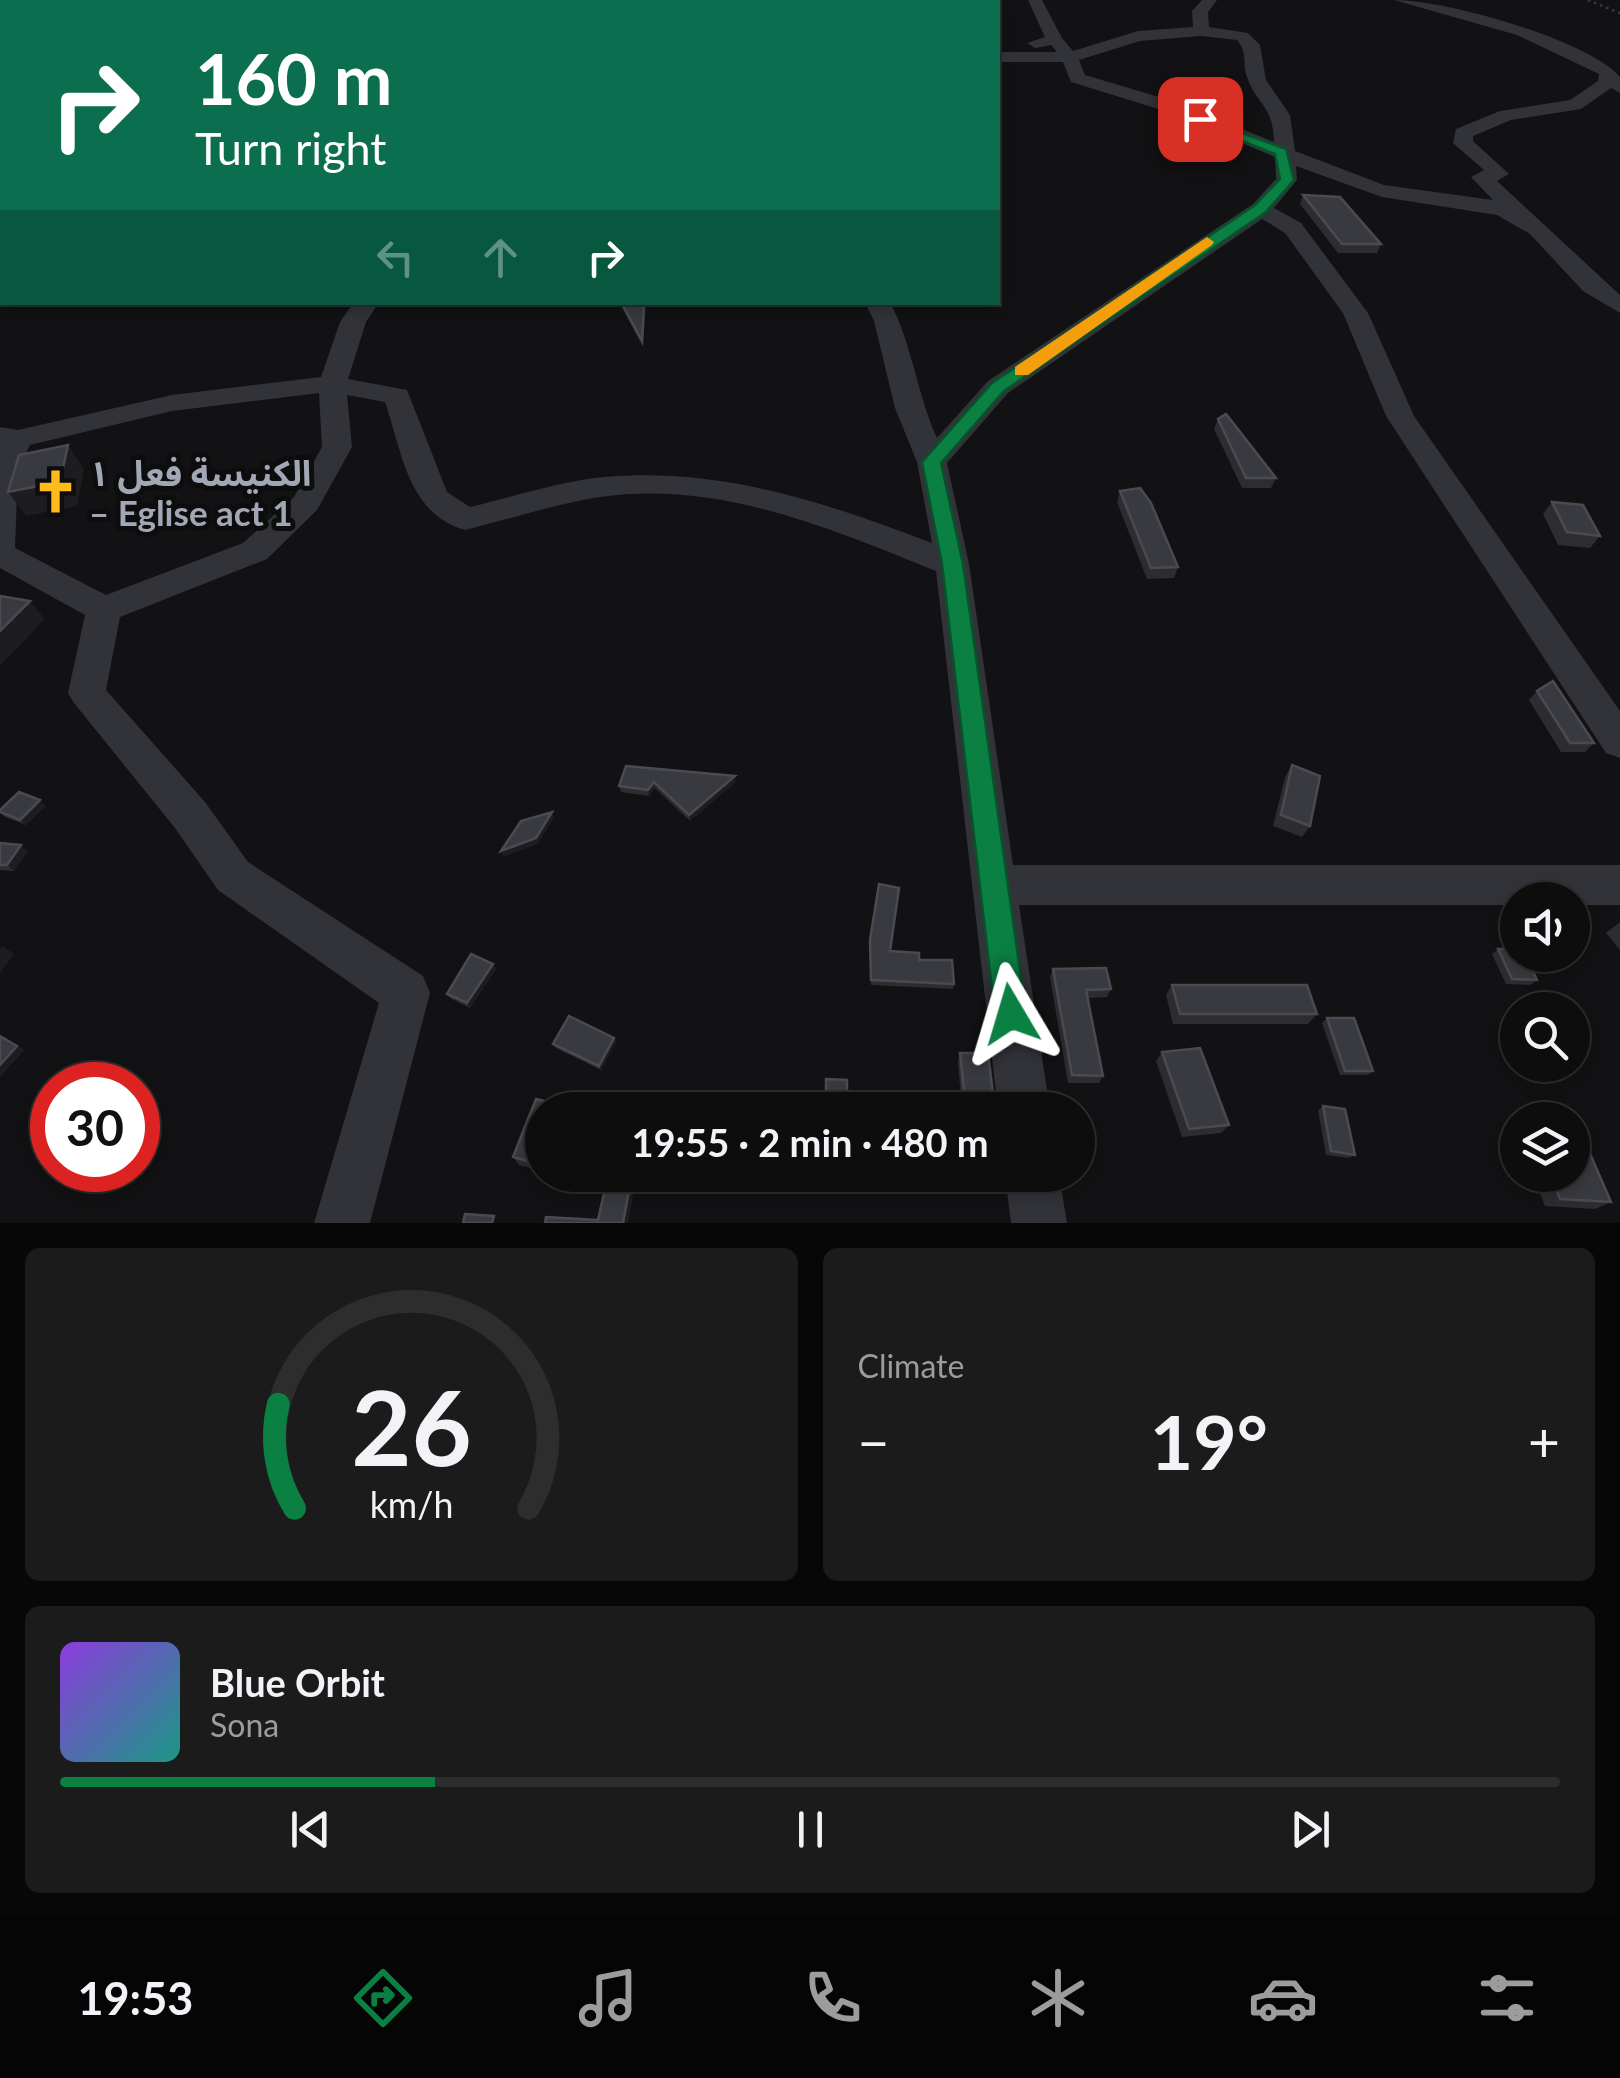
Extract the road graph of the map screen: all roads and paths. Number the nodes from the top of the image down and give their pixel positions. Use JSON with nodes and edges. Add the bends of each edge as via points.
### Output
{"nodes":[{"id":1,"x":1035,"y":0,"type":"edge"},
{"id":2,"x":1210,"y":0,"type":"edge"},
{"id":3,"x":1401,"y":0,"type":"edge"},
{"id":4,"x":1588,"y":0,"type":"edge"},
{"id":5,"x":1620,"y":13,"type":"edge"},
{"id":6,"x":1201,"y":31,"type":"junction"},
{"id":7,"x":1055,"y":40,"type":"junction"},
{"id":8,"x":1000,"y":49,"type":"edge"},
{"id":9,"x":1000,"y":57,"type":"edge"},
{"id":10,"x":1070,"y":57,"type":"junction"},
{"id":11,"x":1613,"y":82,"type":"edge"},
{"id":12,"x":1281,"y":152,"type":"junction"},
{"id":13,"x":1260,"y":208,"type":"junction"},
{"id":14,"x":1525,"y":220,"type":"junction"},
{"id":15,"x":365,"y":305,"type":"edge"},
{"id":16,"x":879,"y":305,"type":"edge"},
{"id":17,"x":1620,"y":306,"type":"edge"},
{"id":18,"x":332,"y":384,"type":"junction"},
{"id":19,"x":9,"y":438,"type":"edge"},
{"id":20,"x":932,"y":462,"type":"junction"},
{"id":21,"x":0,"y":545,"type":"edge"},
{"id":22,"x":0,"y":554,"type":"edge"},
{"id":23,"x":952,"y":564,"type":"junction"},
{"id":24,"x":104,"y":609,"type":"junction"},
{"id":25,"x":1620,"y":742,"type":"edge"},
{"id":26,"x":994,"y":885,"type":"junction"},
{"id":27,"x":1620,"y":885,"type":"edge"},
{"id":28,"x":1022,"y":1092,"type":"edge"},
{"id":29,"x":1034,"y":1192,"type":"edge"},
{"id":30,"x":342,"y":1223,"type":"edge"},
{"id":31,"x":1039,"y":1223,"type":"edge"}],
"edges":[{"from":1,"to":7,"type":"street"},
{"from":2,"to":6,"type":"street","via":[[1200,11]]},
{"from":3,"to":11,"type":"street","via":[[1523,32],[1604,69]]},
{"from":4,"to":5,"type":"path"},
{"from":6,"to":10,"type":"street","via":[[1138,36]]},
{"from":6,"to":12,"type":"street","via":[[1242,36],[1254,49],[1252,74],[1283,118]]},
{"from":7,"to":8,"type":"street"},
{"from":7,"to":10,"type":"street"},
{"from":9,"to":10,"type":"street"},
{"from":10,"to":12,"type":"street","via":[[1077,78]]},
{"from":11,"to":14,"type":"street","via":[[1575,105],[1506,116],[1463,133],[1463,143],[1499,174],[1481,178]]},
{"from":12,"to":13,"type":"street","via":[[1287,180]]},
{"from":12,"to":14,"type":"street","via":[[1366,186],[1449,196]]},
{"from":13,"to":20,"type":"street","via":[[998,387]]},
{"from":13,"to":25,"type":"street","via":[[1292,228],[1355,313],[1400,416]]},
{"from":14,"to":17,"type":"street","via":[[1598,294]]},
{"from":15,"to":18,"type":"street"},
{"from":16,"to":20,"type":"street"},
{"from":18,"to":19,"type":"street","via":[[172,403]]},
{"from":18,"to":23,"type":"street","via":[[397,396],[433,498],[465,519],[602,487],[754,494],[822,512]]},
{"from":18,"to":24,"type":"street","via":[[337,447],[306,504],[255,551]]},
{"from":19,"to":21,"type":"street"},
{"from":20,"to":23,"type":"street"},
{"from":22,"to":24,"type":"street"},
{"from":23,"to":26,"type":"street"},
{"from":24,"to":30,"type":"street","via":[[87,693],[190,814],[233,876],[406,993]]},
{"from":26,"to":27,"type":"street"},
{"from":26,"to":28,"type":"street"},
{"from":29,"to":31,"type":"street"}]}
